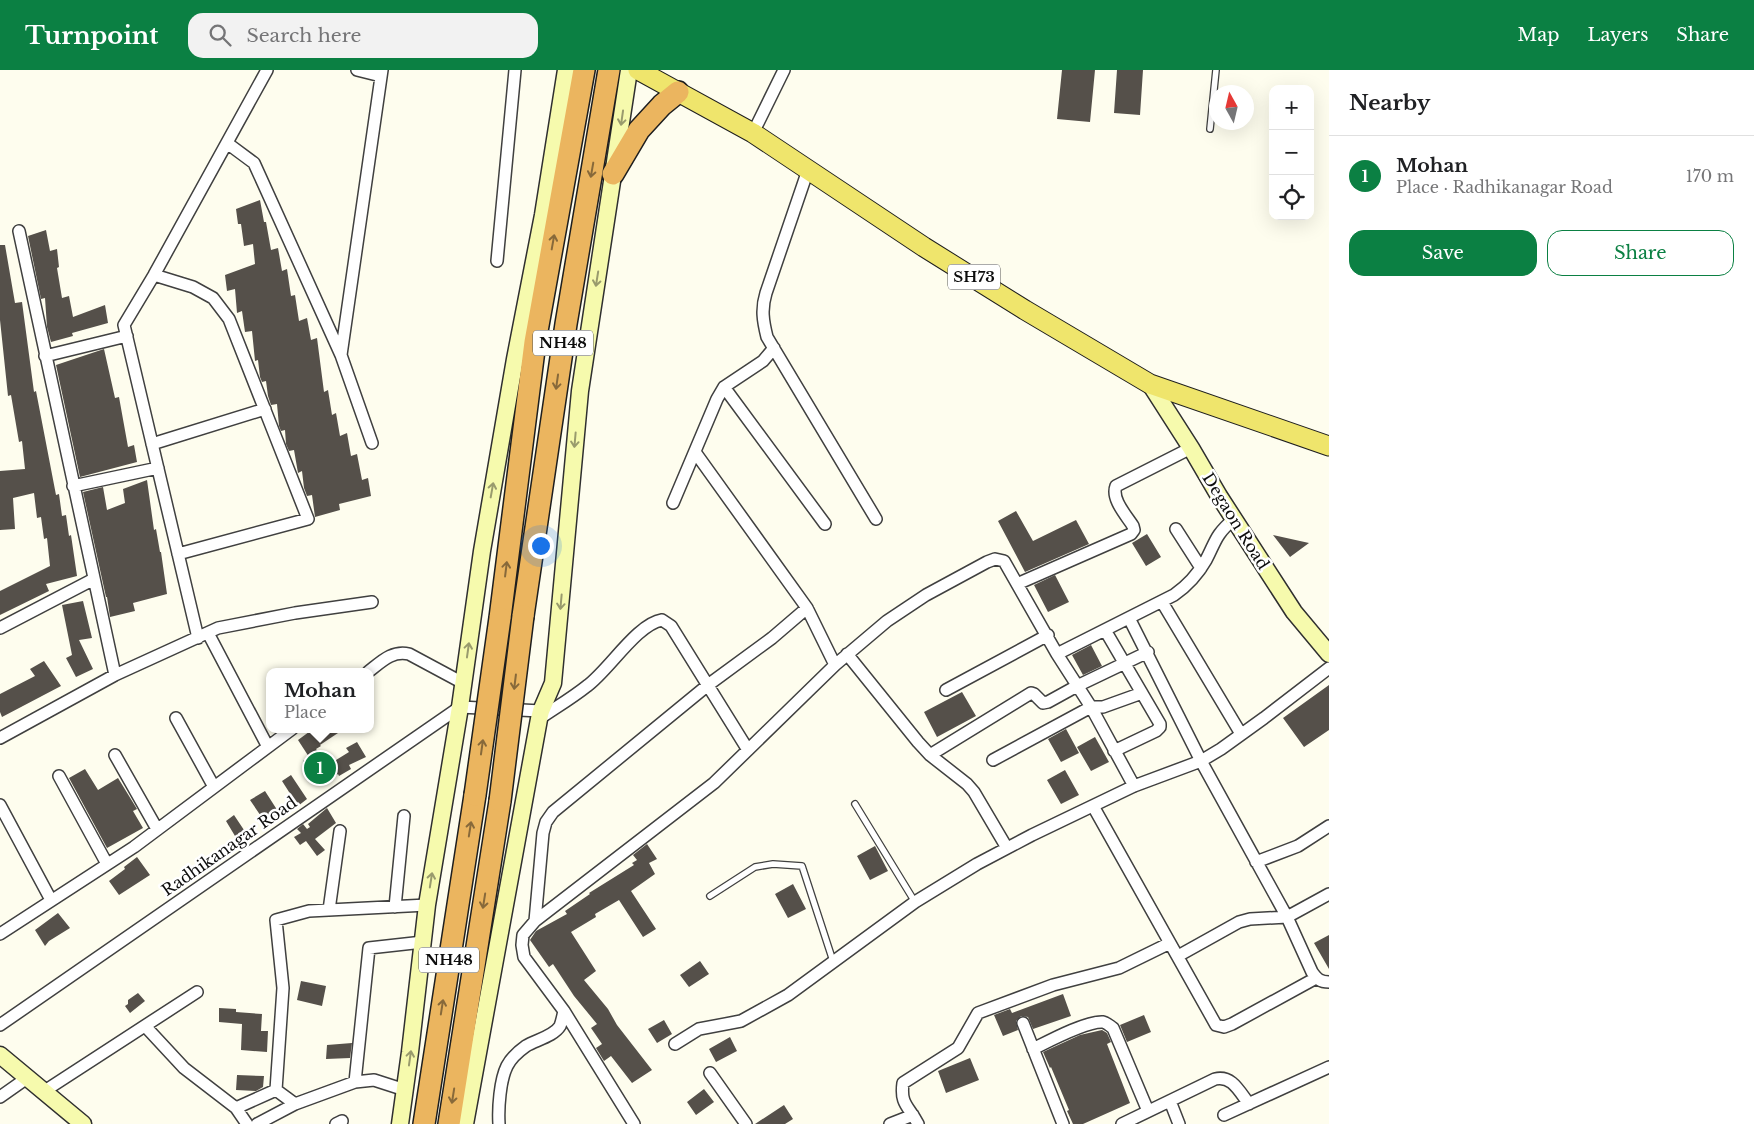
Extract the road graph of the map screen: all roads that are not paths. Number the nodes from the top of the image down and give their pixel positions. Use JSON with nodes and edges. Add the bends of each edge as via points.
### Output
{"nodes":[{"id":1,"x":267,"y":70,"type":"edge"},
{"id":2,"x":357,"y":70,"type":"edge"},
{"id":3,"x":515,"y":70,"type":"edge"},
{"id":4,"x":566,"y":70,"type":"edge"},
{"id":5,"x":584,"y":70,"type":"edge"},
{"id":6,"x":609,"y":70,"type":"edge"},
{"id":7,"x":629,"y":70,"type":"edge"},
{"id":8,"x":638,"y":70,"type":"edge"},
{"id":9,"x":784,"y":70,"type":"edge"},
{"id":10,"x":1216,"y":70,"type":"edge"},
{"id":11,"x":381,"y":73,"type":"edge"},
{"id":12,"x":1214,"y":85,"type":"edge"},
{"id":13,"x":678,"y":92,"type":"junction"},
{"id":14,"x":754,"y":133,"type":"junction"},
{"id":15,"x":227,"y":143,"type":"junction"},
{"id":16,"x":808,"y":170,"type":"junction"},
{"id":17,"x":613,"y":174,"type":"junction"},
{"id":18,"x":18,"y":231,"type":"dead end"},
{"id":19,"x":497,"y":261,"type":"dead end"},
{"id":20,"x":154,"y":275,"type":"junction"},
{"id":21,"x":127,"y":336,"type":"junction"},
{"id":22,"x":774,"y":348,"type":"junction"},
{"id":23,"x":341,"y":355,"type":"junction"},
{"id":24,"x":45,"y":356,"type":"junction"},
{"id":25,"x":1150,"y":384,"type":"junction"},
{"id":26,"x":724,"y":387,"type":"junction"},
{"id":27,"x":265,"y":408,"type":"junction"},
{"id":28,"x":372,"y":443,"type":"dead end"},
{"id":29,"x":152,"y":444,"type":"junction"},
{"id":30,"x":1329,"y":446,"type":"edge"},
{"id":31,"x":1191,"y":448,"type":"junction"},
{"id":32,"x":695,"y":452,"type":"junction"},
{"id":33,"x":158,"y":468,"type":"junction"},
{"id":34,"x":73,"y":486,"type":"junction"},
{"id":35,"x":673,"y":503,"type":"dead end"},
{"id":36,"x":876,"y":519,"type":"dead end"},
{"id":37,"x":1234,"y":519,"type":"junction"},
{"id":38,"x":825,"y":524,"type":"dead end"},
{"id":39,"x":1176,"y":530,"type":"dead end"},
{"id":40,"x":178,"y":554,"type":"junction"},
{"id":41,"x":1201,"y":568,"type":"junction"},
{"id":42,"x":94,"y":579,"type":"junction"},
{"id":43,"x":1017,"y":584,"type":"junction"},
{"id":44,"x":372,"y":602,"type":"dead end"},
{"id":45,"x":1162,"y":602,"type":"junction"},
{"id":46,"x":807,"y":608,"type":"junction"},
{"id":47,"x":1129,"y":618,"type":"junction"},
{"id":48,"x":0,"y":628,"type":"edge"},
{"id":49,"x":1105,"y":630,"type":"junction"},
{"id":50,"x":1048,"y":635,"type":"junction"},
{"id":51,"x":203,"y":636,"type":"junction"},
{"id":52,"x":1148,"y":652,"type":"junction"},
{"id":53,"x":847,"y":654,"type":"junction"},
{"id":54,"x":1057,"y":654,"type":"junction"},
{"id":55,"x":1329,"y":654,"type":"edge"},
{"id":56,"x":1125,"y":663,"type":"junction"},
{"id":57,"x":835,"y":665,"type":"junction"},
{"id":58,"x":374,"y":668,"type":"edge"},
{"id":59,"x":1329,"y":668,"type":"edge"},
{"id":60,"x":114,"y":675,"type":"junction"},
{"id":61,"x":463,"y":683,"type":"junction"},
{"id":62,"x":708,"y":685,"type":"junction"},
{"id":63,"x":1077,"y":686,"type":"junction"},
{"id":64,"x":946,"y":690,"type":"dead end"},
{"id":65,"x":1142,"y":693,"type":"junction"},
{"id":66,"x":460,"y":707,"type":"junction"},
{"id":67,"x":1091,"y":707,"type":"junction"},
{"id":68,"x":540,"y":715,"type":"junction"},
{"id":69,"x":176,"y":718,"type":"dead end"},
{"id":70,"x":287,"y":733,"type":"edge"},
{"id":71,"x":1241,"y":734,"type":"junction"},
{"id":72,"x":0,"y":738,"type":"edge"},
{"id":73,"x":268,"y":747,"type":"junction"},
{"id":74,"x":748,"y":750,"type":"junction"},
{"id":75,"x":1114,"y":751,"type":"junction"},
{"id":76,"x":115,"y":755,"type":"dead end"},
{"id":77,"x":930,"y":756,"type":"junction"},
{"id":78,"x":993,"y":760,"type":"dead end"},
{"id":79,"x":1202,"y":761,"type":"junction"},
{"id":80,"x":59,"y":776,"type":"dead end"},
{"id":81,"x":1134,"y":786,"type":"junction"},
{"id":82,"x":214,"y":787,"type":"junction"},
{"id":83,"x":855,"y":804,"type":"dead end"},
{"id":84,"x":0,"y":805,"type":"edge"},
{"id":85,"x":1093,"y":806,"type":"junction"},
{"id":86,"x":404,"y":816,"type":"dead end"},
{"id":87,"x":1329,"y":826,"type":"edge"},
{"id":88,"x":157,"y":829,"type":"junction"},
{"id":89,"x":340,"y":831,"type":"dead end"},
{"id":90,"x":1007,"y":848,"type":"junction"},
{"id":91,"x":1256,"y":862,"type":"junction"},
{"id":92,"x":108,"y":864,"type":"junction"},
{"id":93,"x":1329,"y":894,"type":"edge"},
{"id":94,"x":710,"y":896,"type":"dead end"},
{"id":95,"x":51,"y":900,"type":"junction"},
{"id":96,"x":915,"y":902,"type":"junction"},
{"id":97,"x":427,"y":905,"type":"junction"},
{"id":98,"x":396,"y":907,"type":"junction"},
{"id":99,"x":329,"y":910,"type":"junction"},
{"id":100,"x":1287,"y":917,"type":"junction"},
{"id":101,"x":535,"y":921,"type":"junction"},
{"id":102,"x":0,"y":934,"type":"edge"},
{"id":103,"x":423,"y":942,"type":"junction"},
{"id":104,"x":1170,"y":943,"type":"junction"},
{"id":105,"x":1178,"y":956,"type":"junction"},
{"id":106,"x":833,"y":961,"type":"junction"},
{"id":107,"x":1316,"y":978,"type":"junction"},
{"id":108,"x":1329,"y":982,"type":"edge"},
{"id":109,"x":197,"y":992,"type":"dead end"},
{"id":110,"x":564,"y":1010,"type":"junction"},
{"id":111,"x":1022,"y":1023,"type":"dead end"},
{"id":112,"x":0,"y":1025,"type":"edge"},
{"id":113,"x":145,"y":1026,"type":"junction"},
{"id":114,"x":675,"y":1044,"type":"dead end"},
{"id":115,"x":1033,"y":1048,"type":"junction"},
{"id":116,"x":0,"y":1055,"type":"edge"},
{"id":117,"x":1329,"y":1066,"type":"edge"},
{"id":118,"x":710,"y":1074,"type":"dead end"},
{"id":119,"x":27,"y":1078,"type":"junction"},
{"id":120,"x":356,"y":1082,"type":"junction"},
{"id":121,"x":276,"y":1090,"type":"junction"},
{"id":122,"x":405,"y":1090,"type":"junction"},
{"id":123,"x":43,"y":1092,"type":"junction"},
{"id":124,"x":0,"y":1097,"type":"edge"},
{"id":125,"x":1170,"y":1100,"type":"junction"},
{"id":126,"x":295,"y":1104,"type":"junction"},
{"id":127,"x":1250,"y":1104,"type":"junction"},
{"id":128,"x":236,"y":1108,"type":"junction"},
{"id":129,"x":1148,"y":1111,"type":"junction"},
{"id":130,"x":1224,"y":1115,"type":"dead end"},
{"id":131,"x":916,"y":1120,"type":"edge"},
{"id":132,"x":83,"y":1124,"type":"edge"},
{"id":133,"x":247,"y":1124,"type":"edge"},
{"id":134,"x":256,"y":1124,"type":"edge"},
{"id":135,"x":400,"y":1124,"type":"edge"},
{"id":136,"x":424,"y":1124,"type":"edge"},
{"id":137,"x":449,"y":1124,"type":"edge"},
{"id":138,"x":465,"y":1124,"type":"edge"},
{"id":139,"x":499,"y":1124,"type":"edge"},
{"id":140,"x":634,"y":1124,"type":"edge"},
{"id":141,"x":746,"y":1124,"type":"edge"},
{"id":142,"x":890,"y":1124,"type":"edge"},
{"id":143,"x":1063,"y":1124,"type":"edge"},
{"id":144,"x":1122,"y":1124,"type":"edge"},
{"id":145,"x":1179,"y":1124,"type":"edge"}],
"edges":[{"from":1,"to":15,"type":"street"},
{"from":2,"to":11,"type":"street"},
{"from":3,"to":19,"type":"street"},
{"from":61,"to":4,"type":"main road","one_way":true,"via":[[482,551]]},
{"from":136,"to":5,"type":"highway","number":"NH48","one_way":true,"bridge":true,"via":[[475,795],[535,342]]},
{"from":6,"to":137,"type":"highway","number":"NH48","one_way":true,"bridge":true,"via":[[564,334],[500,801]]},
{"from":7,"to":17,"type":"main road","one_way":true},
{"from":8,"to":13,"type":"main road","number":"SH73"},
{"from":9,"to":14,"type":"street"},
{"from":10,"to":12,"type":"lane"},
{"from":11,"to":23,"type":"street"},
{"from":13,"to":14,"type":"main road","number":"SH73"},
{"from":13,"to":17,"type":"highway","via":[[639,130]]},
{"from":14,"to":16,"type":"main road","number":"SH73"},
{"from":15,"to":20,"type":"street"},
{"from":15,"to":23,"type":"street","via":[[254,163]]},
{"from":16,"to":22,"type":"street","via":[[762,305],[767,337]]},
{"from":16,"to":25,"type":"main road","number":"SH73","via":[[924,247]]},
{"from":17,"to":68,"type":"main road","one_way":true,"via":[[580,391],[553,683]]},
{"from":18,"to":24,"type":"street"},
{"from":20,"to":21,"type":"street","via":[[124,325]]},
{"from":20,"to":27,"type":"street","via":[[193,287],[213,298],[229,319]]},
{"from":21,"to":24,"type":"street"},
{"from":21,"to":29,"type":"street"},
{"from":22,"to":26,"type":"street","via":[[763,360]]},
{"from":22,"to":36,"type":"street"},
{"from":23,"to":28,"type":"street"},
{"from":24,"to":34,"type":"street"},
{"from":25,"to":30,"type":"main road","number":"SH73"},
{"from":25,"to":31,"type":"main road","name":"Degaon Road"},
{"from":26,"to":32,"type":"street"},
{"from":26,"to":38,"type":"street"},
{"from":27,"to":29,"type":"street"},
{"from":27,"to":40,"type":"street","via":[[308,519]]},
{"from":29,"to":33,"type":"street"},
{"from":31,"to":37,"type":"main road","name":"Degaon Road"},
{"from":31,"to":43,"type":"street","via":[[1116,486],[1116,498],[1133,526],[1131,534]]},
{"from":32,"to":35,"type":"street"},
{"from":32,"to":46,"type":"street"},
{"from":33,"to":34,"type":"street"},
{"from":33,"to":40,"type":"street"},
{"from":34,"to":42,"type":"street"},
{"from":37,"to":41,"type":"street","via":[[1215,538]]},
{"from":37,"to":55,"type":"main road","name":"Degaon Road","via":[[1294,612]]},
{"from":39,"to":41,"type":"street"},
{"from":40,"to":51,"type":"street"},
{"from":41,"to":45,"type":"street","via":[[1186,586]]},
{"from":42,"to":48,"type":"street"},
{"from":42,"to":60,"type":"street"},
{"from":43,"to":50,"type":"street"},
{"from":43,"to":53,"type":"street","via":[[1004,561],[986,562],[926,595],[887,621]]},
{"from":44,"to":51,"type":"street","via":[[218,628]]},
{"from":45,"to":47,"type":"street"},
{"from":45,"to":71,"type":"street"},
{"from":46,"to":57,"type":"street"},
{"from":46,"to":62,"type":"street"},
{"from":47,"to":49,"type":"street"},
{"from":47,"to":52,"type":"street"},
{"from":49,"to":54,"type":"street"},
{"from":49,"to":56,"type":"street"},
{"from":50,"to":54,"type":"street"},
{"from":50,"to":64,"type":"street"},
{"from":51,"to":60,"type":"street"},
{"from":51,"to":73,"type":"street"},
{"from":52,"to":56,"type":"street"},
{"from":52,"to":79,"type":"street"},
{"from":53,"to":57,"type":"street"},
{"from":53,"to":77,"type":"street"},
{"from":54,"to":63,"type":"street"},
{"from":56,"to":63,"type":"street"},
{"from":56,"to":65,"type":"street"},
{"from":57,"to":74,"type":"street"},
{"from":58,"to":61,"type":"street","via":[[401,652]]},
{"from":59,"to":71,"type":"street"},
{"from":60,"to":72,"type":"street"},
{"from":61,"to":66,"type":"main road"},
{"from":62,"to":68,"type":"street","via":[[671,626],[662,620],[655,621],[623,648],[588,686]]},
{"from":62,"to":74,"type":"street"},
{"from":62,"to":101,"type":"street","via":[[546,822]]},
{"from":63,"to":67,"type":"street"},
{"from":63,"to":77,"type":"street","via":[[1043,703],[1031,694]]},
{"from":65,"to":67,"type":"street","via":[[1103,707]]},
{"from":65,"to":75,"type":"street","via":[[1160,727]]},
{"from":66,"to":68,"type":"street"},
{"from":97,"to":66,"type":"main road","one_way":true},
{"from":66,"to":112,"type":"street","name":"Radhikanagar Road"},
{"from":67,"to":75,"type":"street"},
{"from":67,"to":78,"type":"street"},
{"from":68,"to":138,"type":"main road"},
{"from":69,"to":82,"type":"street"},
{"from":70,"to":73,"type":"street"},
{"from":71,"to":79,"type":"street"},
{"from":73,"to":82,"type":"street"},
{"from":74,"to":101,"type":"street","via":[[714,783]]},
{"from":75,"to":81,"type":"street"},
{"from":76,"to":88,"type":"street"},
{"from":77,"to":90,"type":"street","via":[[974,792]]},
{"from":79,"to":81,"type":"street"},
{"from":79,"to":91,"type":"street"},
{"from":80,"to":92,"type":"street"},
{"from":81,"to":85,"type":"street"},
{"from":82,"to":88,"type":"street"},
{"from":83,"to":96,"type":"lane"},
{"from":84,"to":95,"type":"street"},
{"from":85,"to":90,"type":"street"},
{"from":85,"to":104,"type":"street"},
{"from":86,"to":98,"type":"street"},
{"from":87,"to":91,"type":"street","via":[[1298,846]]},
{"from":88,"to":92,"type":"street"},
{"from":89,"to":99,"type":"street"},
{"from":90,"to":96,"type":"street"},
{"from":91,"to":100,"type":"street"},
{"from":92,"to":95,"type":"street"},
{"from":93,"to":100,"type":"street"},
{"from":94,"to":106,"type":"lane","via":[[764,864],[802,866]]},
{"from":95,"to":102,"type":"street"},
{"from":96,"to":106,"type":"street"},
{"from":97,"to":98,"type":"street"},
{"from":97,"to":103,"type":"main road"},
{"from":98,"to":99,"type":"street"},
{"from":99,"to":121,"type":"street","via":[[309,911],[276,920],[283,988]]},
{"from":100,"to":105,"type":"street","via":[[1239,922]]},
{"from":100,"to":107,"type":"street"},
{"from":101,"to":110,"type":"street","via":[[523,935],[524,957]]},
{"from":103,"to":120,"type":"street","via":[[369,948]]},
{"from":122,"to":103,"type":"main road","one_way":true},
{"from":104,"to":105,"type":"street"},
{"from":104,"to":131,"type":"street","via":[[1119,968],[1053,985],[978,1013],[958,1048],[903,1082],[903,1102]]},
{"from":105,"to":107,"type":"street","via":[[1219,1027],[1232,1024]]},
{"from":106,"to":114,"type":"street","via":[[788,994],[741,1021],[699,1029]]},
{"from":107,"to":108,"type":"street"},
{"from":109,"to":113,"type":"street"},
{"from":110,"to":139,"type":"street","via":[[554,1032],[515,1054],[507,1065],[498,1112]]},
{"from":110,"to":140,"type":"street"},
{"from":111,"to":115,"type":"street"},
{"from":113,"to":123,"type":"street"},
{"from":113,"to":128,"type":"street","via":[[184,1068]]},
{"from":115,"to":129,"type":"street","via":[[1095,1022],[1106,1022],[1113,1028]]},
{"from":115,"to":143,"type":"street"},
{"from":116,"to":119,"type":"main road"},
{"from":117,"to":127,"type":"street"},
{"from":118,"to":141,"type":"street"},
{"from":119,"to":123,"type":"main road"},
{"from":119,"to":124,"type":"street"},
{"from":120,"to":122,"type":"street","via":[[374,1080]]},
{"from":120,"to":126,"type":"street"},
{"from":121,"to":126,"type":"street"},
{"from":121,"to":128,"type":"street"},
{"from":122,"to":135,"type":"main road"},
{"from":123,"to":132,"type":"main road"},
{"from":125,"to":127,"type":"street","via":[[1222,1077],[1232,1083]]},
{"from":125,"to":129,"type":"street"},
{"from":125,"to":145,"type":"street"},
{"from":126,"to":134,"type":"street"},
{"from":127,"to":130,"type":"street"},
{"from":128,"to":133,"type":"street"},
{"from":129,"to":144,"type":"street"},
{"from":131,"to":142,"type":"street"}]}
